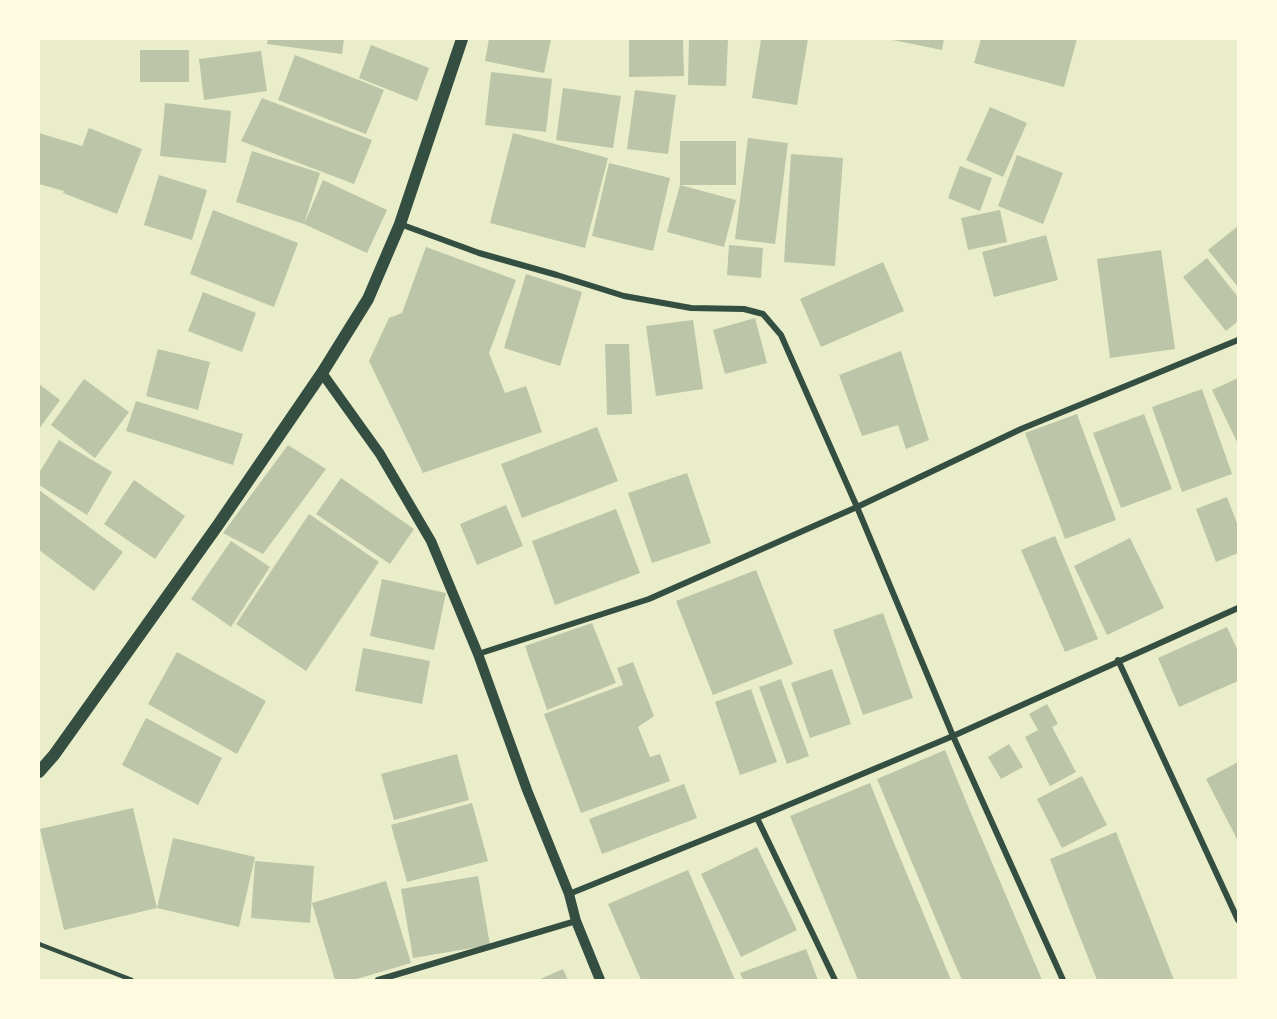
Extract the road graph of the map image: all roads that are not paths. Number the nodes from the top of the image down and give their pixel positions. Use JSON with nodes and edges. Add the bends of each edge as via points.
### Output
{"nodes":[{"id":1,"x":462,"y":39,"type":"edge"},
{"id":2,"x":400,"y":224,"type":"junction"},
{"id":3,"x":1238,"y":340,"type":"edge"},
{"id":4,"x":322,"y":373,"type":"junction"},
{"id":5,"x":857,"y":507,"type":"junction"},
{"id":6,"x":1238,"y":608,"type":"edge"},
{"id":7,"x":477,"y":654,"type":"junction"},
{"id":8,"x":1118,"y":660,"type":"junction"},
{"id":9,"x":953,"y":736,"type":"junction"},
{"id":10,"x":39,"y":772,"type":"edge"},
{"id":11,"x":757,"y":818,"type":"junction"},
{"id":12,"x":569,"y":894,"type":"junction"},
{"id":13,"x":1238,"y":920,"type":"edge"},
{"id":14,"x":576,"y":921,"type":"junction"},
{"id":15,"x":39,"y":944,"type":"edge"},
{"id":16,"x":132,"y":980,"type":"edge"},
{"id":17,"x":378,"y":980,"type":"edge"},
{"id":18,"x":600,"y":980,"type":"edge"},
{"id":19,"x":835,"y":980,"type":"edge"},
{"id":20,"x":1063,"y":980,"type":"edge"}],
"edges":[{"from":1,"to":2,"type":"main road"},
{"from":2,"to":4,"type":"main road","via":[[368,299]]},
{"from":2,"to":5,"type":"street","via":[[479,253],[624,296],[691,308],[744,309],[763,314],[781,335]]},
{"from":3,"to":5,"type":"street","via":[[1022,429]]},
{"from":4,"to":7,"type":"street","via":[[408,499],[431,541]]},
{"from":4,"to":10,"type":"main road","via":[[218,525]]},
{"from":5,"to":7,"type":"street","via":[[650,599]]},
{"from":5,"to":9,"type":"street"},
{"from":6,"to":8,"type":"street"},
{"from":7,"to":12,"type":"street"},
{"from":8,"to":9,"type":"street"},
{"from":8,"to":13,"type":"street"},
{"from":9,"to":11,"type":"street"},
{"from":9,"to":20,"type":"street"},
{"from":11,"to":12,"type":"street"},
{"from":11,"to":19,"type":"street"},
{"from":12,"to":14,"type":"street"},
{"from":14,"to":17,"type":"street"},
{"from":14,"to":18,"type":"street"},
{"from":15,"to":16,"type":"lane"}]}
